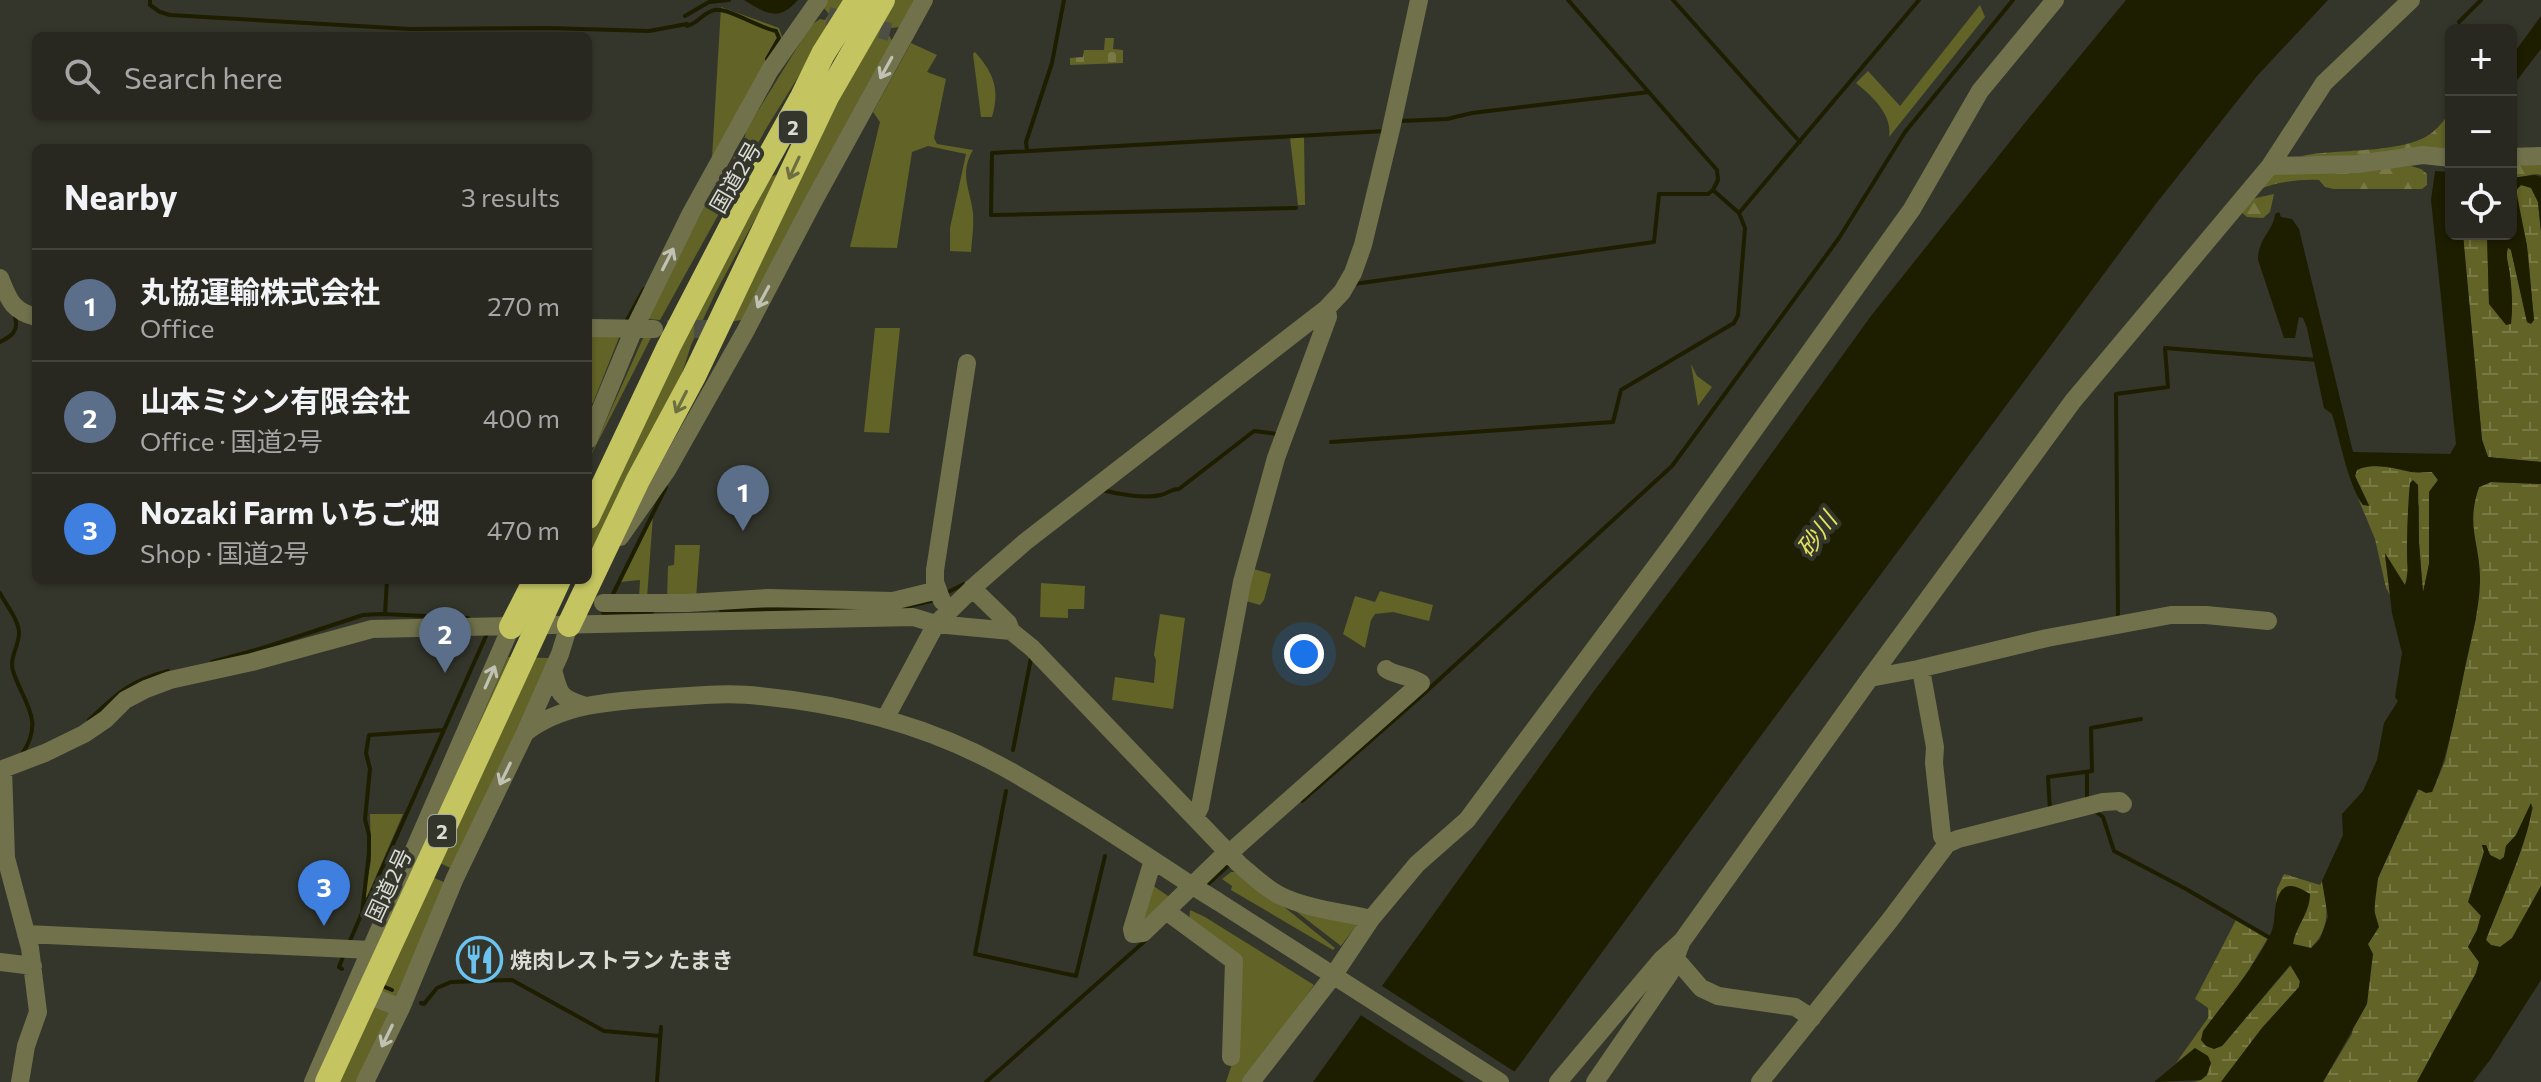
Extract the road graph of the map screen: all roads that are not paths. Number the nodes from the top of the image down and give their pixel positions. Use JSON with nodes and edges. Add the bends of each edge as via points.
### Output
{"nodes":[{"id":1,"x":857,"y":0,"type":"edge"},
{"id":2,"x":873,"y":0,"type":"edge"},
{"id":3,"x":883,"y":0,"type":"edge"},
{"id":4,"x":924,"y":0,"type":"edge"},
{"id":5,"x":1419,"y":0,"type":"edge"},
{"id":6,"x":2055,"y":0,"type":"edge"},
{"id":7,"x":2411,"y":0,"type":"edge"},
{"id":8,"x":819,"y":9,"type":"edge"},
{"id":9,"x":823,"y":54,"type":"junction"},
{"id":10,"x":2541,"y":156,"type":"edge"},
{"id":11,"x":2445,"y":157,"type":"edge"},
{"id":12,"x":2517,"y":157,"type":"edge"},
{"id":13,"x":2270,"y":166,"type":"junction"},
{"id":14,"x":716,"y":256,"type":"junction"},
{"id":15,"x":0,"y":278,"type":"edge"},
{"id":16,"x":1327,"y":308,"type":"junction"},
{"id":17,"x":32,"y":316,"type":"edge"},
{"id":18,"x":592,"y":328,"type":"edge"},
{"id":19,"x":634,"y":329,"type":"junction"},
{"id":20,"x":654,"y":329,"type":"tunnel mouth"},
{"id":21,"x":967,"y":363,"type":"dead end"},
{"id":22,"x":592,"y":430,"type":"edge"},
{"id":23,"x":592,"y":470,"type":"edge"},
{"id":24,"x":592,"y":508,"type":"edge"},
{"id":25,"x":594,"y":573,"type":"junction"},
{"id":26,"x":592,"y":577,"type":"edge"},
{"id":27,"x":533,"y":584,"type":"edge"},
{"id":28,"x":557,"y":584,"type":"edge"},
{"id":29,"x":589,"y":584,"type":"edge"},
{"id":30,"x":972,"y":588,"type":"junction"},
{"id":31,"x":603,"y":603,"type":"dead end"},
{"id":32,"x":941,"y":604,"type":"junction"},
{"id":33,"x":2268,"y":621,"type":"dead end"},
{"id":34,"x":569,"y":625,"type":"junction"},
{"id":35,"x":511,"y":627,"type":"junction"},
{"id":36,"x":1008,"y":631,"type":"junction"},
{"id":37,"x":553,"y":669,"type":"junction"},
{"id":38,"x":1386,"y":669,"type":"dead end"},
{"id":39,"x":1918,"y":669,"type":"junction"},
{"id":40,"x":1870,"y":678,"type":"junction"},
{"id":41,"x":586,"y":706,"type":"junction"},
{"id":42,"x":885,"y":719,"type":"junction"},
{"id":43,"x":525,"y":733,"type":"junction"},
{"id":44,"x":2,"y":770,"type":"edge"},
{"id":45,"x":2123,"y":804,"type":"dead end"},
{"id":46,"x":1195,"y":817,"type":"junction"},
{"id":47,"x":1947,"y":844,"type":"junction"},
{"id":48,"x":412,"y":857,"type":"junction"},
{"id":49,"x":1229,"y":857,"type":"junction"},
{"id":50,"x":1153,"y":860,"type":"junction"},
{"id":51,"x":455,"y":878,"type":"junction"},
{"id":52,"x":1171,"y":914,"type":"junction"},
{"id":53,"x":1371,"y":919,"type":"junction"},
{"id":54,"x":30,"y":934,"type":"junction"},
{"id":55,"x":371,"y":950,"type":"junction"},
{"id":56,"x":1676,"y":951,"type":"junction"},
{"id":57,"x":0,"y":962,"type":"edge"},
{"id":58,"x":33,"y":966,"type":"junction"},
{"id":59,"x":1333,"y":976,"type":"junction"},
{"id":60,"x":353,"y":989,"type":"junction"},
{"id":61,"x":401,"y":1008,"type":"junction"},
{"id":62,"x":1809,"y":1016,"type":"junction"},
{"id":63,"x":1231,"y":1057,"type":"dead end"},
{"id":64,"x":20,"y":1082,"type":"edge"},
{"id":65,"x":313,"y":1082,"type":"edge"},
{"id":66,"x":327,"y":1082,"type":"edge"},
{"id":67,"x":365,"y":1082,"type":"edge"},
{"id":68,"x":1251,"y":1082,"type":"edge"},
{"id":69,"x":1500,"y":1082,"type":"edge"},
{"id":70,"x":1558,"y":1082,"type":"edge"},
{"id":71,"x":1595,"y":1082,"type":"edge"},
{"id":72,"x":1760,"y":1082,"type":"edge"}],
"edges":[{"from":1,"to":9,"type":"highway","name":"国道2号","number":"2"},
{"from":2,"to":14,"type":"highway","name":"国道2号","number":"2","via":[[814,90],[749,211]]},
{"from":3,"to":25,"type":"highway","one_way":true,"via":[[827,97]]},
{"from":4,"to":25,"type":"street","one_way":true,"via":[[897,34],[667,470]]},
{"from":5,"to":16,"type":"street","via":[[1363,245],[1353,273]]},
{"from":6,"to":53,"type":"street","via":[[1980,91],[1912,209],[1641,587],[1467,820],[1417,864]]},
{"from":7,"to":13,"type":"street","via":[[2324,83]]},
{"from":19,"to":8,"type":"street","one_way":true,"via":[[770,70]]},
{"from":9,"to":14,"type":"highway","name":"国道2号","number":"2"},
{"from":9,"to":23,"type":"highway","via":[[777,120],[704,248]]},
{"from":10,"to":12,"type":"street"},
{"from":11,"to":13,"type":"street"},
{"from":13,"to":40,"type":"street","via":[[2073,401]]},
{"from":14,"to":24,"type":"highway","name":"国道2号","number":"2"},
{"from":15,"to":17,"type":"street","via":[[14,307]]},
{"from":16,"to":30,"type":"street"},
{"from":16,"to":46,"type":"street","via":[[1276,458],[1242,582]]},
{"from":18,"to":19,"type":"street"},
{"from":19,"to":20,"type":"street"},
{"from":19,"to":22,"type":"street"},
{"from":21,"to":32,"type":"street","via":[[935,570]]},
{"from":25,"to":26,"type":"highway"},
{"from":27,"to":35,"type":"highway"},
{"from":28,"to":66,"type":"highway","name":"国道2号","number":"2","bridge":true},
{"from":29,"to":34,"type":"highway"},
{"from":30,"to":32,"type":"street"},
{"from":30,"to":36,"type":"street","via":[[1008,623]]},
{"from":31,"to":32,"type":"street","via":[[768,598]]},
{"from":32,"to":34,"type":"street","via":[[913,617]]},
{"from":32,"to":36,"type":"street"},
{"from":32,"to":42,"type":"street"},
{"from":33,"to":39,"type":"street","via":[[2171,615]]},
{"from":34,"to":35,"type":"street"},
{"from":34,"to":37,"type":"street"},
{"from":35,"to":44,"type":"street","via":[[372,629],[170,680],[125,700],[84,734]]},
{"from":48,"to":35,"type":"street","one_way":true},
{"from":36,"to":46,"type":"street","via":[[1032,648]]},
{"from":37,"to":41,"type":"street","via":[[560,694]]},
{"from":37,"to":43,"type":"street"},
{"from":38,"to":49,"type":"street","via":[[1421,683]]},
{"from":39,"to":40,"type":"street"},
{"from":39,"to":47,"type":"street","via":[[1933,732]]},
{"from":40,"to":56,"type":"street"},
{"from":41,"to":42,"type":"street","via":[[758,695]]},
{"from":41,"to":43,"type":"street"},
{"from":42,"to":50,"type":"street","via":[[1001,766]]},
{"from":43,"to":51,"type":"street","one_way":true},
{"from":44,"to":54,"type":"street","via":[[6,858]]},
{"from":45,"to":47,"type":"street","via":[[2114,800],[2090,805]]},
{"from":46,"to":49,"type":"street"},
{"from":47,"to":62,"type":"street"},
{"from":48,"to":51,"type":"street"},
{"from":48,"to":55,"type":"street"},
{"from":49,"to":52,"type":"street"},
{"from":49,"to":53,"type":"street","via":[[1282,896]]},
{"from":50,"to":52,"type":"street","via":[[1133,934]]},
{"from":50,"to":59,"type":"street","bridge":true},
{"from":51,"to":61,"type":"street"},
{"from":52,"to":63,"type":"street","via":[[1234,961]]},
{"from":53,"to":59,"type":"street"},
{"from":54,"to":55,"type":"street"},
{"from":54,"to":58,"type":"street"},
{"from":55,"to":60,"type":"street"},
{"from":56,"to":62,"type":"street","via":[[1701,988],[1718,996],[1795,1007]]},
{"from":56,"to":70,"type":"street"},
{"from":56,"to":71,"type":"street","via":[[1670,973]]},
{"from":57,"to":58,"type":"street"},
{"from":58,"to":64,"type":"street","via":[[38,1012]]},
{"from":59,"to":68,"type":"street"},
{"from":59,"to":69,"type":"street"},
{"from":60,"to":61,"type":"street"},
{"from":60,"to":65,"type":"street"},
{"from":61,"to":67,"type":"street","one_way":true},
{"from":62,"to":72,"type":"street"}]}
